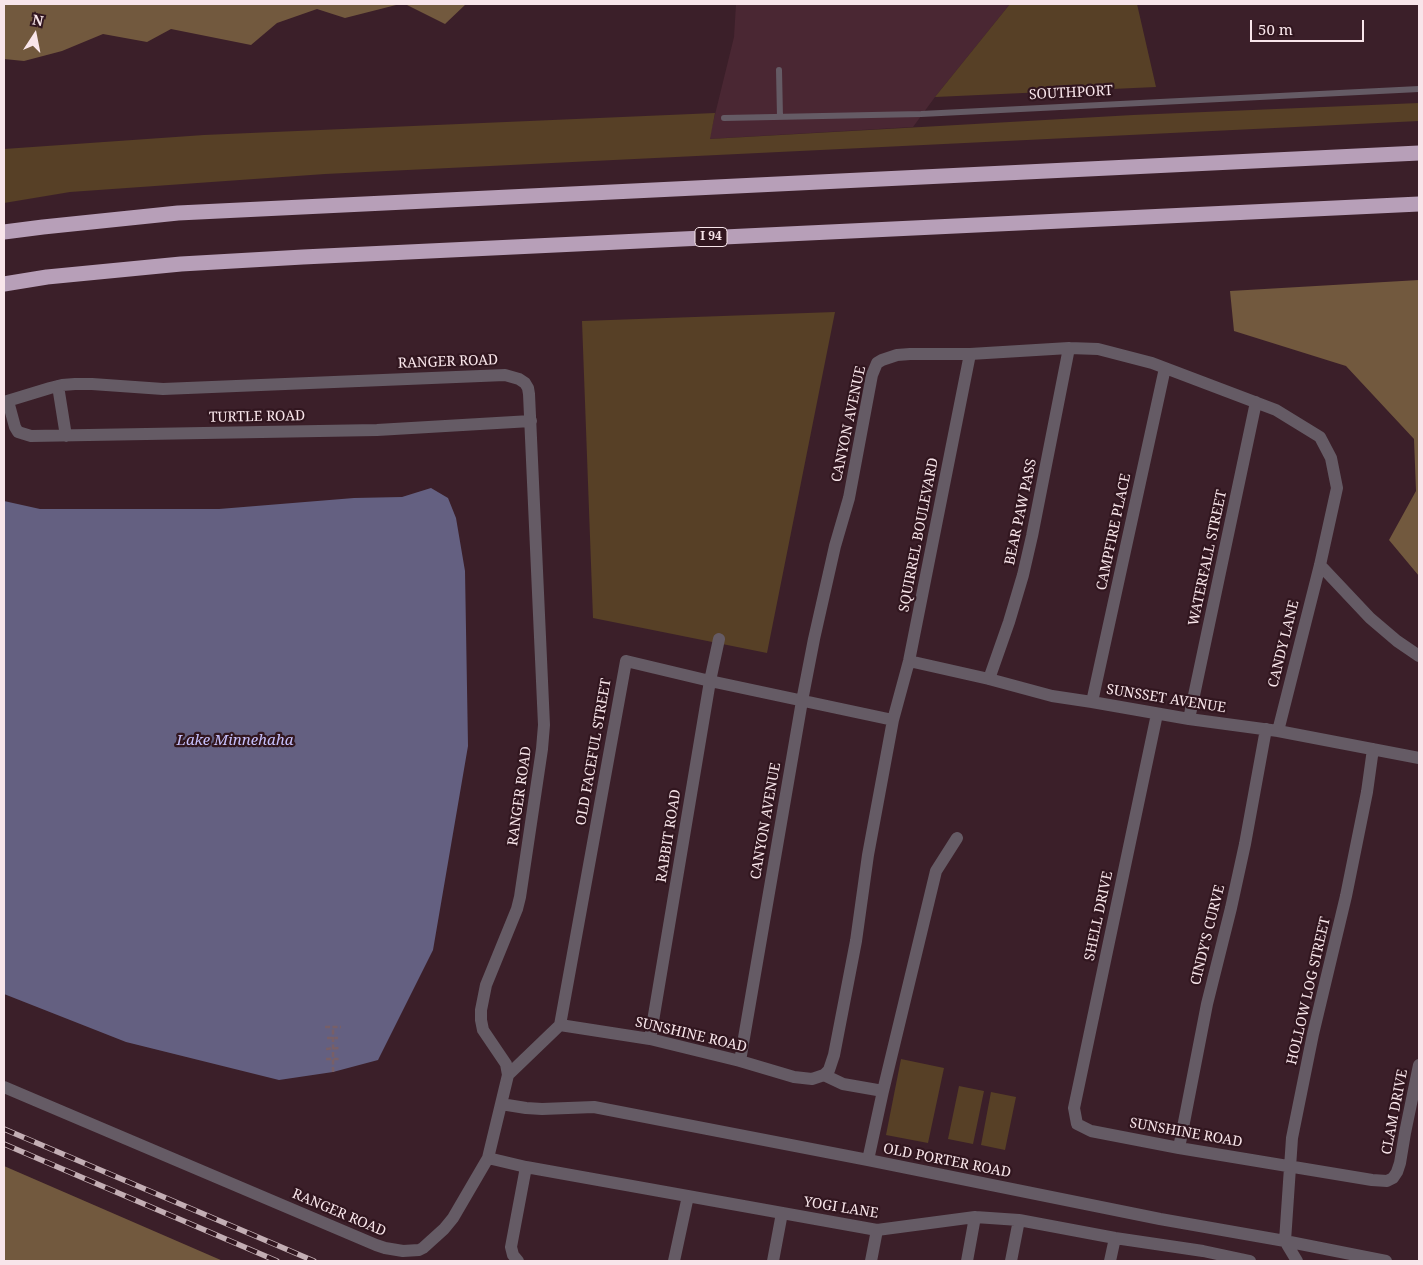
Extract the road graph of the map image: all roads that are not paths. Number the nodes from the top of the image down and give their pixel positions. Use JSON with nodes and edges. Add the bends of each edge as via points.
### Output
{"nodes":[{"id":1,"x":779,"y":70,"type":"dead end"},
{"id":2,"x":1419,"y":89,"type":"edge"},
{"id":3,"x":780,"y":117,"type":"junction"},
{"id":4,"x":724,"y":118,"type":"dead end"},
{"id":5,"x":1419,"y":153,"type":"edge"},
{"id":6,"x":1419,"y":204,"type":"edge"},
{"id":7,"x":4,"y":232,"type":"edge"},
{"id":8,"x":4,"y":284,"type":"edge"},
{"id":9,"x":1070,"y":348,"type":"junction"},
{"id":10,"x":970,"y":354,"type":"junction"},
{"id":11,"x":1165,"y":368,"type":"junction"},
{"id":12,"x":58,"y":386,"type":"junction"},
{"id":13,"x":6,"y":402,"type":"edge"},
{"id":14,"x":1256,"y":402,"type":"junction"},
{"id":15,"x":531,"y":421,"type":"junction"},
{"id":16,"x":66,"y":436,"type":"junction"},
{"id":17,"x":1320,"y":565,"type":"junction"},
{"id":18,"x":719,"y":639,"type":"dead end"},
{"id":19,"x":1419,"y":656,"type":"edge"},
{"id":20,"x":909,"y":661,"type":"junction"},
{"id":21,"x":988,"y":679,"type":"junction"},
{"id":22,"x":710,"y":681,"type":"junction"},
{"id":23,"x":802,"y":701,"type":"junction"},
{"id":24,"x":1092,"y":702,"type":"junction"},
{"id":25,"x":1157,"y":714,"type":"junction"},
{"id":26,"x":1189,"y":719,"type":"junction"},
{"id":27,"x":893,"y":720,"type":"junction"},
{"id":28,"x":1272,"y":730,"type":"junction"},
{"id":29,"x":1373,"y":749,"type":"junction"},
{"id":30,"x":1419,"y":758,"type":"edge"},
{"id":31,"x":957,"y":838,"type":"dead end"},
{"id":32,"x":560,"y":1025,"type":"junction"},
{"id":33,"x":650,"y":1039,"type":"junction"},
{"id":34,"x":740,"y":1061,"type":"junction"},
{"id":35,"x":1419,"y":1065,"type":"edge"},
{"id":36,"x":508,"y":1075,"type":"junction"},
{"id":37,"x":824,"y":1076,"type":"junction"},
{"id":38,"x":4,"y":1087,"type":"edge"},
{"id":39,"x":883,"y":1091,"type":"junction"},
{"id":40,"x":502,"y":1104,"type":"junction"},
{"id":41,"x":1077,"y":1124,"type":"joint"},
{"id":42,"x":1178,"y":1148,"type":"junction"},
{"id":43,"x":488,"y":1158,"type":"junction"},
{"id":44,"x":868,"y":1160,"type":"junction"},
{"id":45,"x":1291,"y":1166,"type":"junction"},
{"id":46,"x":526,"y":1167,"type":"junction"},
{"id":47,"x":688,"y":1196,"type":"junction"},
{"id":48,"x":782,"y":1213,"type":"junction"},
{"id":49,"x":975,"y":1217,"type":"junction"},
{"id":50,"x":1019,"y":1220,"type":"junction"},
{"id":51,"x":877,"y":1230,"type":"junction"},
{"id":52,"x":1115,"y":1238,"type":"junction"},
{"id":53,"x":1285,"y":1241,"type":"junction"},
{"id":54,"x":1202,"y":1256,"type":"edge"},
{"id":55,"x":518,"y":1261,"type":"edge"},
{"id":56,"x":674,"y":1261,"type":"edge"},
{"id":57,"x":773,"y":1261,"type":"edge"},
{"id":58,"x":871,"y":1261,"type":"edge"},
{"id":59,"x":968,"y":1261,"type":"edge"},
{"id":60,"x":1011,"y":1261,"type":"edge"},
{"id":61,"x":1110,"y":1261,"type":"edge"},
{"id":62,"x":1250,"y":1261,"type":"edge"},
{"id":63,"x":1296,"y":1261,"type":"edge"},
{"id":64,"x":1386,"y":1261,"type":"edge"}],
"edges":[{"from":1,"to":3,"type":"lane"},
{"from":2,"to":3,"type":"lane","name":"SOUTHPORT","via":[[921,114]]},
{"from":3,"to":4,"type":"lane","name":"SOUTHPORT"},
{"from":5,"to":7,"type":"highway","via":[[197,212]]},
{"from":6,"to":8,"type":"highway","number":"I 94","via":[[303,257],[181,264]]},
{"from":9,"to":10,"type":"street","name":"CANYON AVENUE"},
{"from":9,"to":11,"type":"street","name":"CANYON AVENUE","via":[[1098,349]]},
{"from":9,"to":21,"type":"street","name":"BEAR PAW PASS","via":[[1023,575]]},
{"from":10,"to":20,"type":"street","name":"SQUIRREL BOULEVARD"},
{"from":10,"to":23,"type":"street","name":"CANYON AVENUE","via":[[897,355],[877,363]]},
{"from":11,"to":14,"type":"street","name":"CANYON AVENUE"},
{"from":11,"to":24,"type":"street","name":"CAMPFIRE PLACE"},
{"from":12,"to":13,"type":"street","name":"RANGER ROAD"},
{"from":12,"to":15,"type":"street","name":"RANGER ROAD","via":[[92,384],[164,389],[505,375],[519,378],[528,388]]},
{"from":12,"to":16,"type":"street"},
{"from":13,"to":16,"type":"street","name":"TURTLE ROAD","via":[[18,432],[31,436]]},
{"from":14,"to":17,"type":"street","name":"CANYON AVENUE","via":[[1276,410],[1320,437],[1331,458],[1337,488]]},
{"from":14,"to":26,"type":"street","name":"WATERFALL STREET"},
{"from":15,"to":16,"type":"street","name":"TURTLE ROAD","via":[[377,430]]},
{"from":15,"to":36,"type":"street","name":"RANGER ROAD","via":[[544,700],[542,749],[520,898],[486,985],[481,1010],[483,1030],[506,1064]]},
{"from":17,"to":19,"type":"street","via":[[1370,618]]},
{"from":17,"to":28,"type":"street","name":"CANDY LANE"},
{"from":18,"to":22,"type":"street","name":"RABBIT ROAD"},
{"from":20,"to":21,"type":"street","name":"SUNSSET AVENUE"},
{"from":20,"to":27,"type":"street","name":"SQUIRREL BOULEVARD"},
{"from":21,"to":24,"type":"street","name":"SUNSSET AVENUE","via":[[1052,696]]},
{"from":22,"to":23,"type":"street","name":"OLD FACEFUL STREET"},
{"from":22,"to":32,"type":"street","name":"OLD FACEFUL STREET","via":[[626,661]]},
{"from":22,"to":33,"type":"street","name":"RABBIT ROAD"},
{"from":23,"to":27,"type":"street","name":"OLD FACEFUL STREET"},
{"from":23,"to":34,"type":"street","name":"CANYON AVENUE"},
{"from":24,"to":25,"type":"street","name":"SUNSSET AVENUE"},
{"from":25,"to":26,"type":"street","name":"SUNSSET AVENUE"},
{"from":25,"to":41,"type":"street","name":"SHELL DRIVE","via":[[1074,1108]]},
{"from":26,"to":28,"type":"street","name":"SUNSSET AVENUE"},
{"from":27,"to":37,"type":"street","via":[[838,1036],[832,1063]]},
{"from":28,"to":29,"type":"street","name":"SUNSSET AVENUE"},
{"from":28,"to":42,"type":"street","name":"CINDY'S CURVE","via":[[1207,1004]]},
{"from":29,"to":30,"type":"street","name":"SUNSSET AVENUE"},
{"from":29,"to":45,"type":"street","name":"HOLLOW LOG STREET","via":[[1346,896],[1292,1138]]},
{"from":31,"to":39,"type":"street","via":[[936,871]]},
{"from":32,"to":33,"type":"street","name":"SUNSHINE ROAD"},
{"from":32,"to":36,"type":"street"},
{"from":33,"to":34,"type":"street","name":"SUNSHINE ROAD"},
{"from":34,"to":37,"type":"street","name":"SUNSHINE ROAD","via":[[794,1077],[812,1079]]},
{"from":35,"to":45,"type":"street","name":"CLAM DRIVE","via":[[1400,1163],[1393,1178],[1388,1181],[1372,1180]]},
{"from":36,"to":40,"type":"street","name":"RANGER ROAD"},
{"from":37,"to":39,"type":"street","name":"SUNSHINE ROAD","via":[[843,1084]]},
{"from":38,"to":43,"type":"street","name":"RANGER ROAD","via":[[376,1246],[394,1250],[418,1250],[436,1238],[453,1218]]},
{"from":39,"to":44,"type":"street"},
{"from":40,"to":43,"type":"street","name":"RANGER ROAD"},
{"from":40,"to":44,"type":"street","name":"OLD PORTER ROAD","via":[[542,1109],[594,1107]]},
{"from":41,"to":42,"type":"street","name":"SUNSHINE ROAD","via":[[1090,1131]]},
{"from":42,"to":45,"type":"street","name":"SUNSHINE ROAD"},
{"from":43,"to":46,"type":"street","name":"YOGI LANE"},
{"from":44,"to":53,"type":"street","name":"OLD PORTER ROAD"},
{"from":45,"to":53,"type":"street","name":"HOLLOW LOG STREET"},
{"from":46,"to":47,"type":"street","name":"YOGI LANE"},
{"from":46,"to":55,"type":"street","via":[[511,1247]]},
{"from":47,"to":48,"type":"street","name":"YOGI LANE"},
{"from":47,"to":56,"type":"street"},
{"from":48,"to":51,"type":"street","name":"YOGI LANE"},
{"from":48,"to":57,"type":"street"},
{"from":49,"to":50,"type":"street","name":"YOGI LANE"},
{"from":49,"to":51,"type":"street","name":"YOGI LANE"},
{"from":49,"to":59,"type":"street"},
{"from":50,"to":52,"type":"street","name":"YOGI LANE"},
{"from":50,"to":60,"type":"street"},
{"from":51,"to":58,"type":"street"},
{"from":52,"to":54,"type":"street","name":"YOGI LANE"},
{"from":52,"to":61,"type":"street"},
{"from":53,"to":63,"type":"street"},
{"from":53,"to":64,"type":"street","name":"OLD PORTER ROAD"},
{"from":54,"to":62,"type":"street","name":"YOGI LANE"}]}
